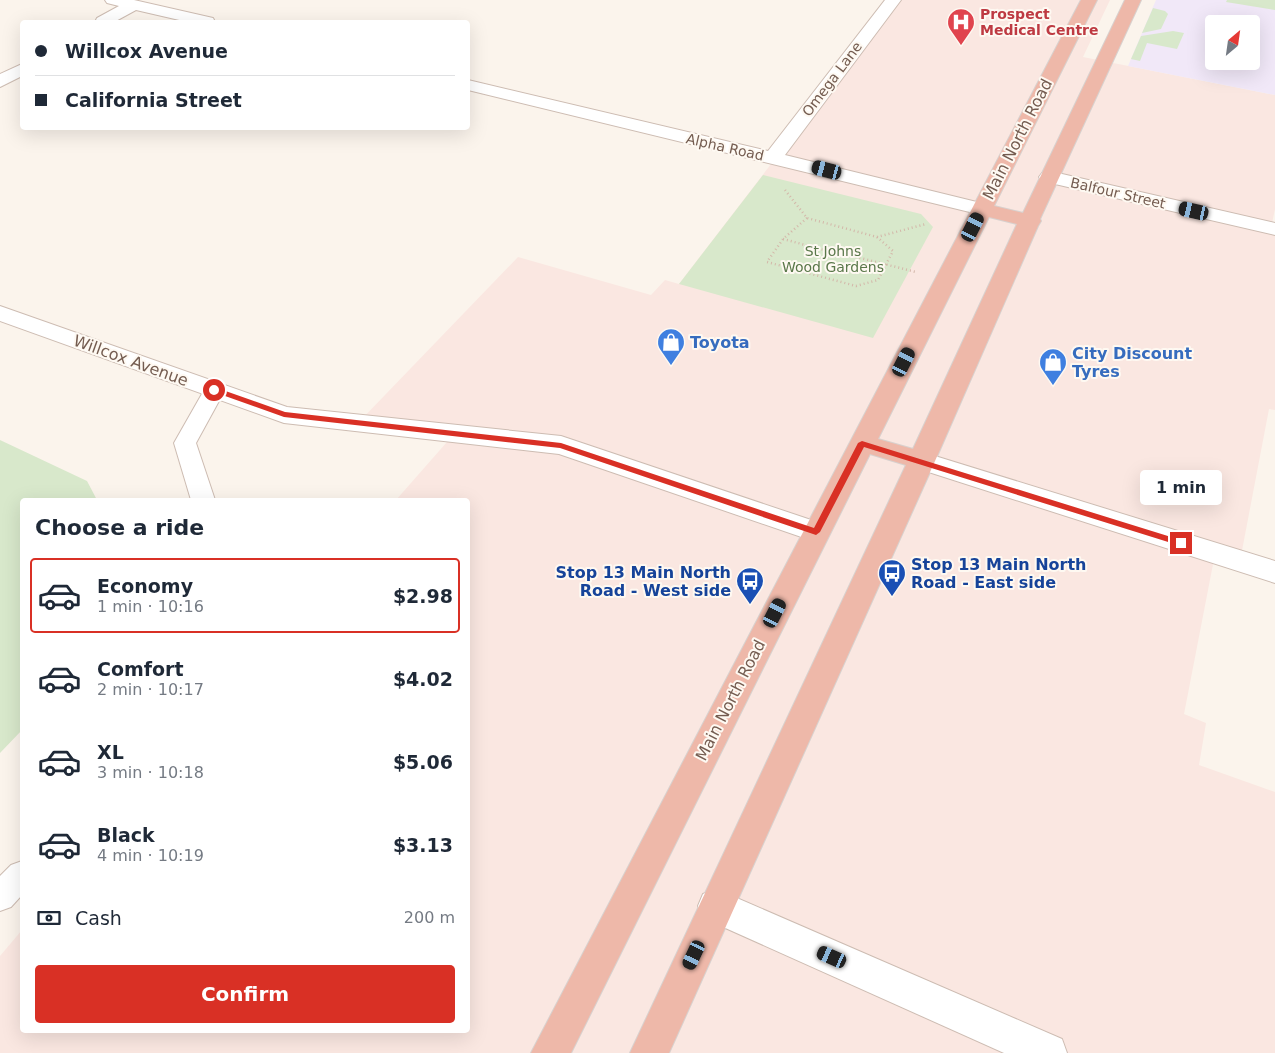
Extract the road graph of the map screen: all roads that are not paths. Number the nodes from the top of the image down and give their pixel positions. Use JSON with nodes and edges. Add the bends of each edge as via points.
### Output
{"nodes":[{"id":1,"x":113,"y":0,"type":"edge"},
{"id":2,"x":893,"y":0,"type":"edge"},
{"id":3,"x":1089,"y":0,"type":"edge"},
{"id":4,"x":1133,"y":0,"type":"edge"},
{"id":5,"x":134,"y":5,"type":"junction"},
{"id":6,"x":108,"y":20,"type":"edge"},
{"id":7,"x":198,"y":20,"type":"edge"},
{"id":8,"x":20,"y":70,"type":"edge"},
{"id":9,"x":0,"y":82,"type":"edge"},
{"id":10,"x":470,"y":85,"type":"edge"},
{"id":11,"x":780,"y":160,"type":"junction"},
{"id":12,"x":1050,"y":177,"type":"junction"},
{"id":13,"x":982,"y":209,"type":"junction"},
{"id":14,"x":1031,"y":221,"type":"junction"},
{"id":15,"x":1275,"y":229,"type":"edge"},
{"id":16,"x":0,"y":312,"type":"edge"},
{"id":17,"x":214,"y":390,"type":"junction"},
{"id":18,"x":862,"y":443,"type":"junction"},
{"id":19,"x":922,"y":461,"type":"junction"},
{"id":20,"x":202,"y":498,"type":"edge"},
{"id":21,"x":816,"y":532,"type":"junction"},
{"id":22,"x":1275,"y":572,"type":"edge"},
{"id":23,"x":20,"y":877,"type":"edge"},
{"id":24,"x":0,"y":897,"type":"edge"},
{"id":25,"x":716,"y":906,"type":"junction"},
{"id":26,"x":550,"y":1053,"type":"edge"},
{"id":27,"x":649,"y":1053,"type":"edge"},
{"id":28,"x":1048,"y":1053,"type":"edge"}],
"edges":[{"from":1,"to":5,"type":"street"},
{"from":2,"to":11,"type":"street","name":"Omega Lane"},
{"from":3,"to":13,"type":"highway","name":"Main North Road"},
{"from":4,"to":12,"type":"highway"},
{"from":5,"to":6,"type":"street"},
{"from":5,"to":7,"type":"street"},
{"from":8,"to":9,"type":"street"},
{"from":10,"to":11,"type":"street","name":"Alpha Road"},
{"from":11,"to":13,"type":"street","name":"Alpha Road"},
{"from":12,"to":14,"type":"highway"},
{"from":12,"to":15,"type":"street","name":"Balfour Street"},
{"from":13,"to":14,"type":"highway"},
{"from":13,"to":18,"type":"highway","name":"Main North Road"},
{"from":14,"to":19,"type":"highway"},
{"from":16,"to":17,"type":"street","name":"Willcox Avenue"},
{"from":17,"to":20,"type":"lane","via":[[185,443]]},
{"from":17,"to":21,"type":"street","name":"Willcox Avenue","via":[[284,415],[561,446]]},
{"from":18,"to":19,"type":"highway"},
{"from":18,"to":21,"type":"highway","name":"Main North Road"},
{"from":19,"to":22,"type":"street"},
{"from":19,"to":25,"type":"highway"},
{"from":21,"to":26,"type":"highway","name":"Main North Road"},
{"from":23,"to":24,"type":"lane"},
{"from":25,"to":27,"type":"highway"},
{"from":25,"to":28,"type":"street"}]}
